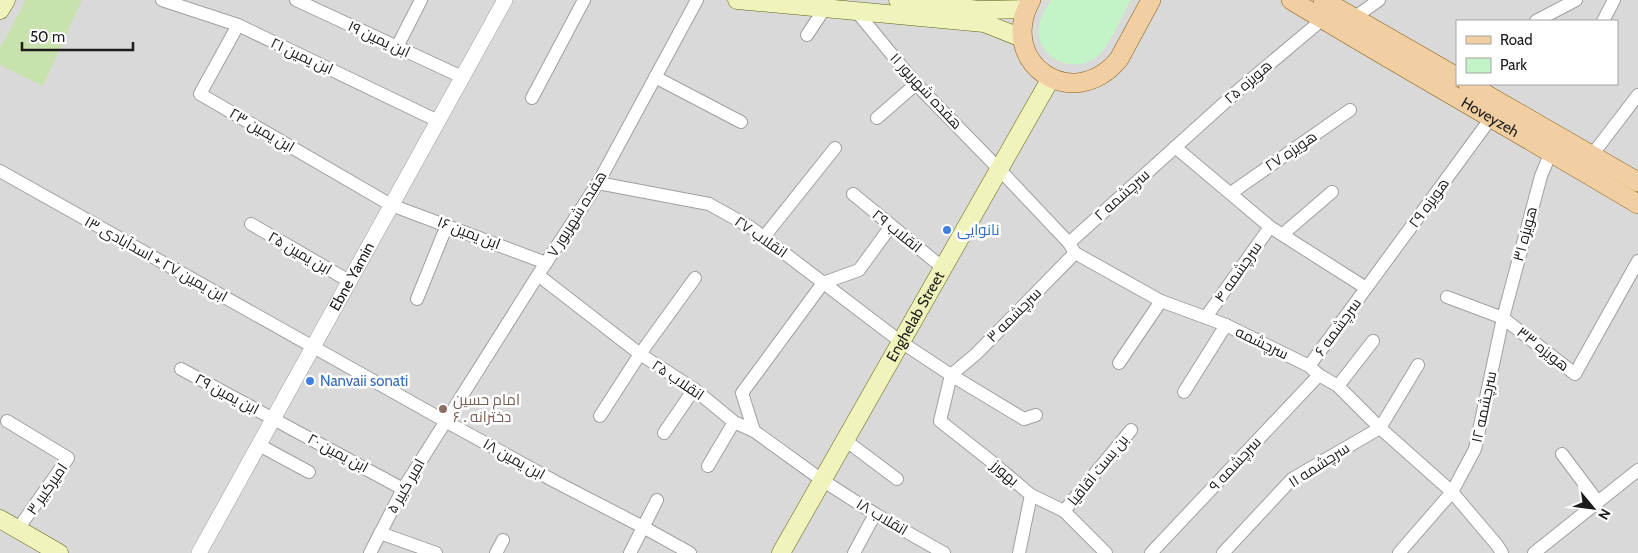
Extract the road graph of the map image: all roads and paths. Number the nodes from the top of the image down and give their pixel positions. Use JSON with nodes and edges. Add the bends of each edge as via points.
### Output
{"nodes":[{"id":1,"x":6,"y":0,"type":"edge"},
{"id":2,"x":162,"y":0,"type":"edge"},
{"id":3,"x":296,"y":0,"type":"edge"},
{"id":4,"x":421,"y":0,"type":"edge"},
{"id":5,"x":505,"y":0,"type":"edge"},
{"id":6,"x":584,"y":0,"type":"edge"},
{"id":7,"x":697,"y":0,"type":"edge"},
{"id":8,"x":737,"y":0,"type":"edge"},
{"id":9,"x":898,"y":0,"type":"edge"},
{"id":10,"x":1151,"y":0,"type":"edge"},
{"id":11,"x":1291,"y":0,"type":"edge"},
{"id":12,"x":1323,"y":0,"type":"edge"},
{"id":13,"x":1379,"y":0,"type":"edge"},
{"id":14,"x":1576,"y":0,"type":"edge"},
{"id":15,"x":1614,"y":0,"type":"edge"},
{"id":16,"x":1028,"y":4,"type":"edge"},
{"id":17,"x":825,"y":8,"type":"junction"},
{"id":18,"x":0,"y":10,"type":"edge"},
{"id":19,"x":857,"y":12,"type":"junction"},
{"id":20,"x":1354,"y":18,"type":"junction"},
{"id":21,"x":1323,"y":19,"type":"junction"},
{"id":22,"x":1538,"y":20,"type":"edge"},
{"id":23,"x":1604,"y":20,"type":"edge"},
{"id":24,"x":238,"y":25,"type":"junction"},
{"id":25,"x":807,"y":35,"type":"dead end"},
{"id":26,"x":1022,"y":38,"type":"junction"},
{"id":27,"x":397,"y":47,"type":"junction"},
{"id":28,"x":1456,"y":76,"type":"edge"},
{"id":29,"x":655,"y":77,"type":"junction"},
{"id":30,"x":462,"y":78,"type":"junction"},
{"id":31,"x":1051,"y":78,"type":"junction"},
{"id":32,"x":916,"y":84,"type":"junction"},
{"id":33,"x":1470,"y":85,"type":"edge"},
{"id":34,"x":1638,"y":95,"type":"edge"},
{"id":35,"x":532,"y":98,"type":"dead end"},
{"id":36,"x":1350,"y":110,"type":"dead end"},
{"id":37,"x":877,"y":118,"type":"dead end"},
{"id":38,"x":1491,"y":118,"type":"junction"},
{"id":39,"x":438,"y":121,"type":"junction"},
{"id":40,"x":741,"y":122,"type":"dead end"},
{"id":41,"x":1175,"y":147,"type":"junction"},
{"id":42,"x":835,"y":148,"type":"dead end"},
{"id":43,"x":1551,"y":152,"type":"junction"},
{"id":44,"x":1592,"y":155,"type":"junction"},
{"id":45,"x":999,"y":168,"type":"junction"},
{"id":46,"x":0,"y":171,"type":"edge"},
{"id":47,"x":1638,"y":182,"type":"edge"},
{"id":48,"x":598,"y":183,"type":"junction"},
{"id":49,"x":1231,"y":192,"type":"junction"},
{"id":50,"x":1332,"y":192,"type":"dead end"},
{"id":51,"x":853,"y":194,"type":"dead end"},
{"id":52,"x":1638,"y":204,"type":"edge"},
{"id":53,"x":391,"y":205,"type":"junction"},
{"id":54,"x":250,"y":224,"type":"dead end"},
{"id":55,"x":446,"y":225,"type":"junction"},
{"id":56,"x":890,"y":226,"type":"junction"},
{"id":57,"x":1270,"y":227,"type":"junction"},
{"id":58,"x":1282,"y":234,"type":"junction"},
{"id":59,"x":764,"y":237,"type":"junction"},
{"id":60,"x":1072,"y":248,"type":"junction"},
{"id":61,"x":1638,"y":261,"type":"edge"},
{"id":62,"x":546,"y":263,"type":"junction"},
{"id":63,"x":943,"y":268,"type":"junction"},
{"id":64,"x":538,"y":275,"type":"junction"},
{"id":65,"x":695,"y":278,"type":"dead end"},
{"id":66,"x":349,"y":281,"type":"junction"},
{"id":67,"x":823,"y":283,"type":"junction"},
{"id":68,"x":1366,"y":288,"type":"junction"},
{"id":69,"x":1447,"y":296,"type":"dead end"},
{"id":70,"x":417,"y":299,"type":"dead end"},
{"id":71,"x":1161,"y":301,"type":"junction"},
{"id":72,"x":1206,"y":317,"type":"junction"},
{"id":73,"x":1503,"y":318,"type":"junction"},
{"id":74,"x":1226,"y":325,"type":"junction"},
{"id":75,"x":1373,"y":341,"type":"dead end"},
{"id":76,"x":901,"y":342,"type":"junction"},
{"id":77,"x":313,"y":347,"type":"junction"},
{"id":78,"x":640,"y":354,"type":"junction"},
{"id":79,"x":1119,"y":363,"type":"dead end"},
{"id":80,"x":1418,"y":364,"type":"dead end"},
{"id":81,"x":181,"y":370,"type":"dead end"},
{"id":82,"x":1314,"y":370,"type":"junction"},
{"id":83,"x":951,"y":375,"type":"junction"},
{"id":84,"x":1338,"y":386,"type":"junction"},
{"id":85,"x":694,"y":389,"type":"junction"},
{"id":86,"x":1184,"y":392,"type":"dead end"},
{"id":87,"x":1036,"y":415,"type":"dead end"},
{"id":88,"x":600,"y":416,"type":"dead end"},
{"id":89,"x":274,"y":418,"type":"junction"},
{"id":90,"x":7,"y":421,"type":"dead end"},
{"id":91,"x":445,"y":422,"type":"junction"},
{"id":92,"x":734,"y":422,"type":"junction"},
{"id":93,"x":1380,"y":428,"type":"junction"},
{"id":94,"x":1131,"y":430,"type":"dead end"},
{"id":95,"x":754,"y":431,"type":"junction"},
{"id":96,"x":664,"y":433,"type":"dead end"},
{"id":97,"x":845,"y":440,"type":"junction"},
{"id":98,"x":259,"y":444,"type":"junction"},
{"id":99,"x":1562,"y":454,"type":"dead end"},
{"id":100,"x":708,"y":466,"type":"dead end"},
{"id":101,"x":1638,"y":470,"type":"edge"},
{"id":102,"x":309,"y":472,"type":"dead end"},
{"id":103,"x":897,"y":479,"type":"dead end"},
{"id":104,"x":822,"y":480,"type":"junction"},
{"id":105,"x":403,"y":488,"type":"junction"},
{"id":106,"x":1452,"y":492,"type":"junction"},
{"id":107,"x":1030,"y":495,"type":"junction"},
{"id":108,"x":658,"y":500,"type":"dead end"},
{"id":109,"x":1598,"y":502,"type":"junction"},
{"id":110,"x":1064,"y":511,"type":"junction"},
{"id":111,"x":876,"y":514,"type":"junction"},
{"id":112,"x":0,"y":519,"type":"edge"},
{"id":113,"x":643,"y":527,"type":"junction"},
{"id":114,"x":18,"y":530,"type":"junction"},
{"id":115,"x":380,"y":533,"type":"junction"},
{"id":116,"x":503,"y":540,"type":"dead end"},
{"id":117,"x":929,"y":549,"type":"edge"},
{"id":118,"x":1498,"y":550,"type":"edge"},
{"id":119,"x":59,"y":553,"type":"edge"},
{"id":120,"x":199,"y":553,"type":"edge"},
{"id":121,"x":370,"y":553,"type":"edge"},
{"id":122,"x":436,"y":553,"type":"edge"},
{"id":123,"x":496,"y":553,"type":"edge"},
{"id":124,"x":630,"y":553,"type":"edge"},
{"id":125,"x":690,"y":553,"type":"edge"},
{"id":126,"x":781,"y":553,"type":"edge"},
{"id":127,"x":854,"y":553,"type":"edge"},
{"id":128,"x":944,"y":553,"type":"edge"},
{"id":129,"x":1019,"y":553,"type":"edge"},
{"id":130,"x":1106,"y":553,"type":"edge"},
{"id":131,"x":1151,"y":553,"type":"edge"},
{"id":132,"x":1223,"y":553,"type":"edge"},
{"id":133,"x":1399,"y":553,"type":"edge"},
{"id":134,"x":1534,"y":553,"type":"edge"}],
"edges":[{"from":1,"to":18,"type":"main road"},
{"from":2,"to":24,"type":"street","name":"ابن یمین ۲۱"},
{"from":3,"to":27,"type":"street","name":"ابن یمین ۱۹"},
{"from":4,"to":27,"type":"street"},
{"from":5,"to":30,"type":"street","name":"Ebne Yamin"},
{"from":6,"to":35,"type":"street"},
{"from":7,"to":29,"type":"street","name":"هفده شهریور ۷"},
{"from":8,"to":17,"type":"main road"},
{"from":9,"to":16,"type":"main road","via":[[979,10]]},
{"from":10,"to":31,"type":"main road","via":[[1118,59],[1103,74],[1094,80],[1072,83]]},
{"from":11,"to":21,"type":"main road","name":"Hoveyzeh"},
{"from":12,"to":20,"type":"main road","name":"Hoveyzeh"},
{"from":13,"to":20,"type":"street"},
{"from":14,"to":22,"type":"street"},
{"from":15,"to":23,"type":"street"},
{"from":16,"to":26,"type":"main road","via":[[1022,18]]},
{"from":17,"to":19,"type":"main road"},
{"from":17,"to":25,"type":"street"},
{"from":19,"to":26,"type":"main road","via":[[984,23]]},
{"from":19,"to":32,"type":"street","name":"هفده شهریور ۱۱"},
{"from":20,"to":28,"type":"main road","name":"Hoveyzeh"},
{"from":21,"to":38,"type":"main road","name":"Hoveyzeh"},
{"from":21,"to":41,"type":"street","name":"هویزه ۲۵"},
{"from":24,"to":39,"type":"street","name":"ابن یمین ۲۱"},
{"from":24,"to":53,"type":"street","name":"ابن یمین ۲۳","via":[[200,94]]},
{"from":26,"to":31,"type":"main road","via":[[1034,66]]},
{"from":27,"to":30,"type":"street","name":"ابن یمین ۱۹"},
{"from":29,"to":40,"type":"street"},
{"from":29,"to":48,"type":"street","name":"هفده شهریور ۷"},
{"from":30,"to":39,"type":"street","name":"Ebne Yamin"},
{"from":31,"to":45,"type":"main road","name":"Enghelab Street"},
{"from":32,"to":37,"type":"street"},
{"from":32,"to":45,"type":"street","name":"هفده شهریور ۱۱"},
{"from":33,"to":44,"type":"main road","name":"Hoveyzeh"},
{"from":34,"to":44,"type":"street"},
{"from":36,"to":49,"type":"street","name":"هویزه ۲۷"},
{"from":38,"to":43,"type":"main road","name":"Hoveyzeh"},
{"from":38,"to":68,"type":"street","name":"هویزه ۲۹"},
{"from":39,"to":53,"type":"street","name":"Ebne Yamin"},
{"from":41,"to":49,"type":"street"},
{"from":41,"to":60,"type":"street","name":"سرچشمه ۲"},
{"from":42,"to":59,"type":"street"},
{"from":43,"to":52,"type":"main road","name":"Hoveyzeh"},
{"from":43,"to":73,"type":"street","name":"هویزه ۳۱","via":[[1541,176]]},
{"from":44,"to":47,"type":"main road","name":"Hoveyzeh"},
{"from":45,"to":60,"type":"street","name":"سرچشمه"},
{"from":45,"to":63,"type":"main road","name":"Enghelab Street"},
{"from":46,"to":77,"type":"street","name":"ابن یمین ۲۷ + اسدآبادی ۱۳"},
{"from":48,"to":59,"type":"street","name":"انقلاب ۲۷","via":[[709,204]]},
{"from":48,"to":62,"type":"street","name":"هفده شهریور ۷"},
{"from":49,"to":57,"type":"street"},
{"from":50,"to":58,"type":"street"},
{"from":51,"to":56,"type":"street","name":"انقلاب ۲۹"},
{"from":53,"to":55,"type":"street","name":"ابن یمین ۱۶"},
{"from":53,"to":66,"type":"street","name":"Ebne Yamin"},
{"from":54,"to":66,"type":"street","name":"ابن یمین ۲۵"},
{"from":55,"to":62,"type":"street","name":"ابن یمین ۱۶"},
{"from":55,"to":70,"type":"street"},
{"from":56,"to":63,"type":"street","name":"انقلاب ۲۹"},
{"from":56,"to":67,"type":"street","via":[[859,270]]},
{"from":57,"to":58,"type":"street"},
{"from":57,"to":72,"type":"street","name":"سرچشمه ۴"},
{"from":58,"to":68,"type":"street"},
{"from":59,"to":67,"type":"street","name":"انقلاب ۲۷"},
{"from":60,"to":71,"type":"street","name":"سرچشمه"},
{"from":60,"to":83,"type":"street","name":"سرچشمه ۳","via":[[976,354]]},
{"from":61,"to":73,"type":"street","name":"هویزه ۳۳","via":[[1575,374]]},
{"from":62,"to":64,"type":"street","name":"هفده شهریور ۷"},
{"from":63,"to":76,"type":"main road","name":"Enghelab Street"},
{"from":64,"to":78,"type":"street","name":"انقلاب ۲۵"},
{"from":64,"to":91,"type":"street","name":"هفده شهریور ۷"},
{"from":65,"to":78,"type":"street"},
{"from":66,"to":77,"type":"street","name":"Ebne Yamin"},
{"from":67,"to":76,"type":"street","name":"انقلاب ۲۷"},
{"from":67,"to":95,"type":"street","via":[[742,393]]},
{"from":68,"to":82,"type":"street","name":"سرچشمه ۶"},
{"from":69,"to":73,"type":"street","name":"هویزه ۳۳"},
{"from":71,"to":72,"type":"street","name":"سرچشمه"},
{"from":71,"to":79,"type":"street"},
{"from":72,"to":74,"type":"street","name":"سرچشمه"},
{"from":73,"to":106,"type":"street","name":"سرچشمه ۱۲","via":[[1475,450]]},
{"from":74,"to":82,"type":"street","name":"سرچشمه"},
{"from":74,"to":86,"type":"street"},
{"from":75,"to":84,"type":"street"},
{"from":76,"to":83,"type":"street","name":"انقلاب ۲۷"},
{"from":76,"to":97,"type":"main road","name":"Enghelab Street"},
{"from":77,"to":89,"type":"street","name":"Ebne Yamin"},
{"from":77,"to":91,"type":"street","name":"ابن یمین ۱۸"},
{"from":78,"to":85,"type":"street","name":"انقلاب ۲۵"},
{"from":78,"to":88,"type":"street"},
{"from":80,"to":93,"type":"street"},
{"from":81,"to":89,"type":"street","name":"ابن یمین ۲۹"},
{"from":82,"to":84,"type":"street","name":"سرچشمه"},
{"from":82,"to":131,"type":"street","name":"سرچشمه ۹"},
{"from":83,"to":87,"type":"street","name":"انقلاب ۲۷","via":[[1024,419]]},
{"from":83,"to":107,"type":"street","name":"بهورز","via":[[940,421]]},
{"from":84,"to":93,"type":"street","name":"سرچشمه"},
{"from":85,"to":92,"type":"street","name":"انقلاب ۲۵"},
{"from":85,"to":96,"type":"street"},
{"from":89,"to":98,"type":"street","name":"Ebne Yamin"},
{"from":89,"to":105,"type":"street","name":"ابن یمین ۲۰"},
{"from":90,"to":114,"type":"street","name":"امیرکبیر ۳","via":[[68,458]]},
{"from":91,"to":105,"type":"street","name":"امیر کبیر ۵"},
{"from":91,"to":113,"type":"street","name":"ابن یمین ۱۸"},
{"from":92,"to":95,"type":"street","name":"انقلاب ۲۵"},
{"from":92,"to":100,"type":"street"},
{"from":93,"to":106,"type":"street","name":"سرچشمه"},
{"from":93,"to":132,"type":"street","name":"سرچشمه ۱۱","via":[[1292,479]]},
{"from":94,"to":110,"type":"street","name":"بن بست اقاقیا"},
{"from":95,"to":104,"type":"street","name":"انقلاب ۲۵"},
{"from":97,"to":103,"type":"street"},
{"from":97,"to":104,"type":"main road","name":"Enghelab Street"},
{"from":98,"to":102,"type":"street"},
{"from":98,"to":120,"type":"street","name":"Ebne Yamin"},
{"from":99,"to":109,"type":"street"},
{"from":101,"to":109,"type":"street"},
{"from":104,"to":111,"type":"street","name":"انقلاب ۱۸"},
{"from":104,"to":126,"type":"main road","name":"Enghelab Street"},
{"from":105,"to":115,"type":"street","name":"امیر کبیر ۵"},
{"from":106,"to":118,"type":"street","name":"سرچشمه"},
{"from":106,"to":133,"type":"street","name":"سرچشمه ۱۲"},
{"from":107,"to":110,"type":"street","name":"بهورز"},
{"from":107,"to":129,"type":"street"},
{"from":108,"to":113,"type":"street"},
{"from":109,"to":134,"type":"street"},
{"from":110,"to":130,"type":"street","name":"بهورز"},
{"from":111,"to":117,"type":"street","name":"انقلاب ۱۸"},
{"from":111,"to":127,"type":"street"},
{"from":112,"to":114,"type":"main road"},
{"from":113,"to":124,"type":"street"},
{"from":113,"to":125,"type":"street","name":"ابن یمین ۱۸"},
{"from":114,"to":119,"type":"main road"},
{"from":115,"to":121,"type":"street","name":"امیر کبیر ۵"},
{"from":115,"to":122,"type":"street"},
{"from":116,"to":123,"type":"street"},
{"from":117,"to":128,"type":"street","name":"انقلاب ۱۸"}]}
